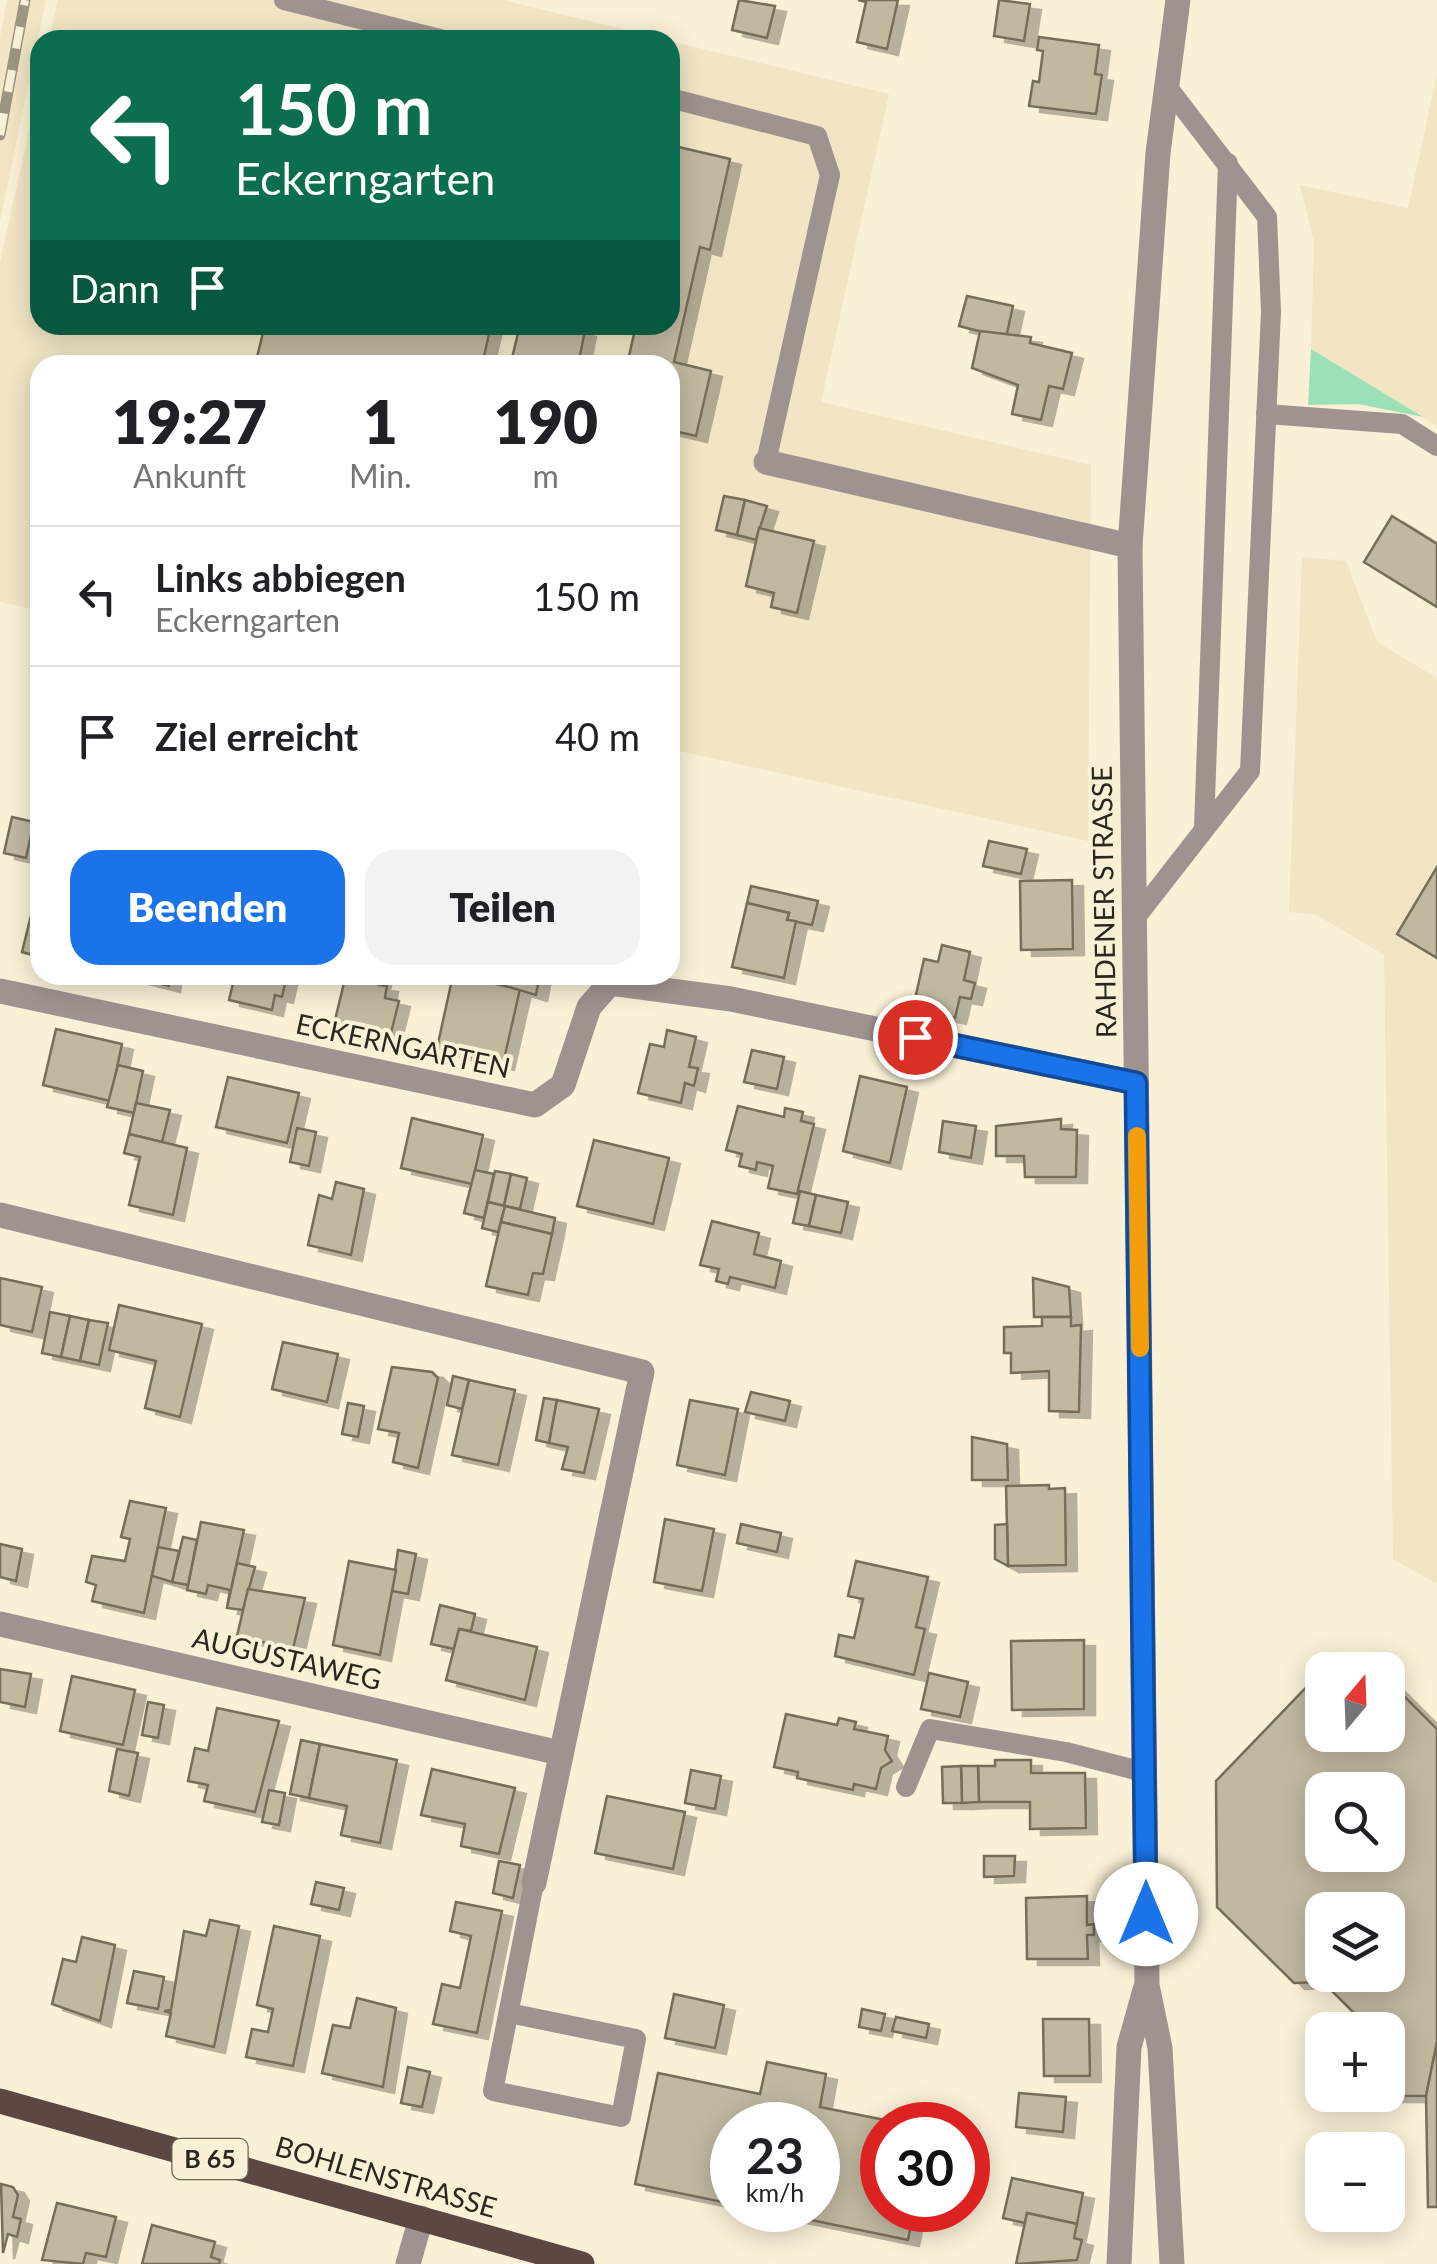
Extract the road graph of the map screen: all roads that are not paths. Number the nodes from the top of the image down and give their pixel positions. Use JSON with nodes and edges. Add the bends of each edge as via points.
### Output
{"nodes":[{"id":1,"x":284,"y":0,"type":"edge"},
{"id":2,"x":1178,"y":0,"type":"edge"},
{"id":3,"x":404,"y":30,"type":"edge"},
{"id":4,"x":1166,"y":85,"type":"junction"},
{"id":5,"x":680,"y":101,"type":"edge"},
{"id":6,"x":1228,"y":163,"type":"junction"},
{"id":7,"x":1266,"y":414,"type":"junction"},
{"id":8,"x":1437,"y":446,"type":"edge"},
{"id":9,"x":766,"y":462,"type":"joint"},
{"id":10,"x":1130,"y":546,"type":"junction"},
{"id":11,"x":1204,"y":827,"type":"junction"},
{"id":12,"x":1136,"y":917,"type":"junction"},
{"id":13,"x":608,"y":985,"type":"edge"},
{"id":14,"x":625,"y":985,"type":"edge"},
{"id":15,"x":0,"y":991,"type":"edge"},
{"id":16,"x":1136,"y":1083,"type":"junction"},
{"id":17,"x":0,"y":1215,"type":"edge"},
{"id":18,"x":0,"y":1624,"type":"edge"},
{"id":19,"x":560,"y":1753,"type":"junction"},
{"id":20,"x":1146,"y":1774,"type":"junction"},
{"id":21,"x":906,"y":1787,"type":"dead end"},
{"id":22,"x":534,"y":1883,"type":"joint"},
{"id":23,"x":1146,"y":1985,"type":"junction"},
{"id":24,"x":509,"y":2012,"type":"junction"},
{"id":25,"x":0,"y":2101,"type":"edge"},
{"id":26,"x":420,"y":2218,"type":"junction"},
{"id":27,"x":408,"y":2264,"type":"edge"},
{"id":28,"x":582,"y":2264,"type":"edge"},
{"id":29,"x":1119,"y":2264,"type":"edge"},
{"id":30,"x":1172,"y":2264,"type":"edge"}],
"edges":[{"from":1,"to":3,"type":"lane"},
{"from":2,"to":4,"type":"street","name":"RAHDENER STRASSE"},
{"from":4,"to":6,"type":"lane"},
{"from":4,"to":10,"type":"street","name":"RAHDENER STRASSE"},
{"from":5,"to":9,"type":"lane","via":[[817,136],[830,175]]},
{"from":6,"to":7,"type":"lane","via":[[1267,217]]},
{"from":6,"to":11,"type":"lane"},
{"from":7,"to":8,"type":"lane","via":[[1402,424]]},
{"from":7,"to":11,"type":"lane","via":[[1250,772]]},
{"from":9,"to":10,"type":"street"},
{"from":10,"to":12,"type":"street","name":"RAHDENER STRASSE"},
{"from":11,"to":12,"type":"lane"},
{"from":12,"to":16,"type":"street","name":"RAHDENER STRASSE"},
{"from":13,"to":15,"type":"street","name":"ECKERNGARTEN","via":[[588,1007],[563,1085],[535,1105]]},
{"from":14,"to":16,"type":"street","name":"ECKERNGARTEN","via":[[731,999]]},
{"from":16,"to":20,"type":"street","name":"RAHDENER STRASSE"},
{"from":17,"to":19,"type":"street","via":[[642,1372]]},
{"from":18,"to":19,"type":"street","name":"AUGUSTAWEG"},
{"from":19,"to":22,"type":"street"},
{"from":20,"to":21,"type":"lane","via":[[1066,1752],[930,1730]]},
{"from":20,"to":23,"type":"street","name":"RAHDENER STRASSE"},
{"from":22,"to":24,"type":"lane"},
{"from":23,"to":29,"type":"street","name":"RAHDENER STRASSE","via":[[1129,2047]]},
{"from":23,"to":30,"type":"street","name":"RAHDENER STRASSE","via":[[1160,2048]]},
{"from":24,"to":24,"type":"lane","via":[[493,2091],[621,2117],[636,2039]]},
{"from":25,"to":26,"type":"main road","name":"BOHLENSTRASSE","number":"B 65"},
{"from":26,"to":27,"type":"street"},
{"from":26,"to":28,"type":"main road","name":"BOHLENSTRASSE","number":"B 65"}]}
